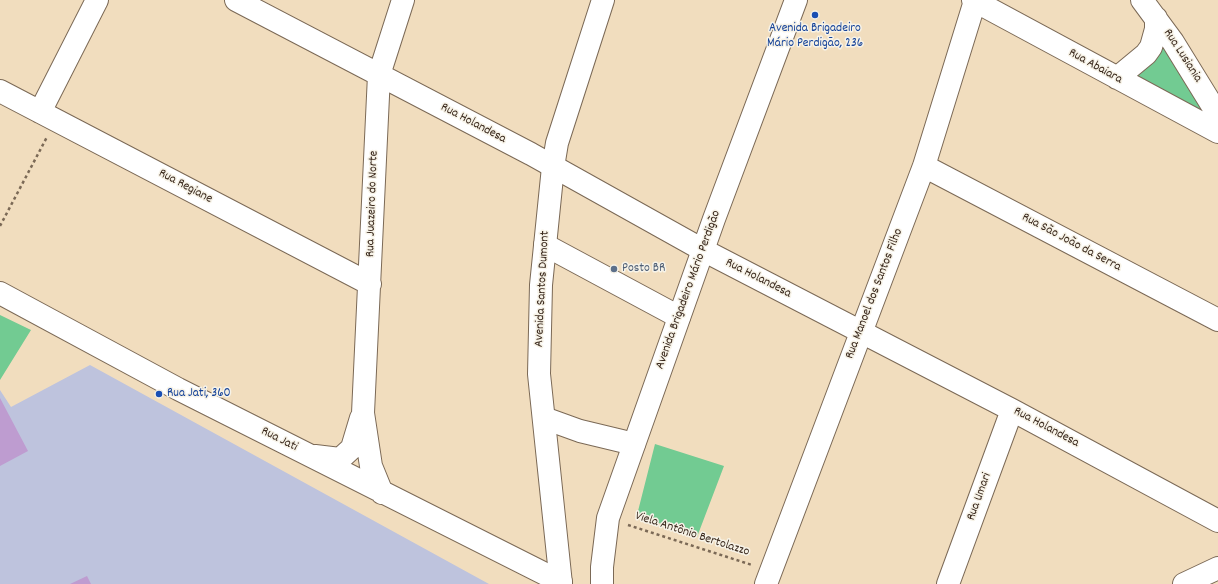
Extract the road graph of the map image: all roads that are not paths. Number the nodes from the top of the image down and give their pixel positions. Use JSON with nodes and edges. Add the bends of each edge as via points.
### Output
{"nodes":[{"id":1,"x":97,"y":0,"type":"edge"},
{"id":2,"x":236,"y":0,"type":"edge"},
{"id":3,"x":403,"y":0,"type":"edge"},
{"id":4,"x":603,"y":0,"type":"edge"},
{"id":5,"x":796,"y":0,"type":"edge"},
{"id":6,"x":974,"y":0,"type":"edge"},
{"id":7,"x":1142,"y":0,"type":"edge"},
{"id":8,"x":1156,"y":18,"type":"junction"},
{"id":9,"x":379,"y":75,"type":"junction"},
{"id":10,"x":1117,"y":78,"type":"junction"},
{"id":11,"x":0,"y":91,"type":"edge"},
{"id":12,"x":1218,"y":115,"type":"edge"},
{"id":13,"x":48,"y":116,"type":"junction"},
{"id":14,"x":1218,"y":132,"type":"edge"},
{"id":15,"x":924,"y":166,"type":"junction"},
{"id":16,"x":553,"y":167,"type":"junction"},
{"id":17,"x":545,"y":245,"type":"junction"},
{"id":18,"x":702,"y":250,"type":"junction"},
{"id":19,"x":370,"y":284,"type":"junction"},
{"id":20,"x":0,"y":293,"type":"edge"},
{"id":21,"x":679,"y":317,"type":"junction"},
{"id":22,"x":1218,"y":320,"type":"edge"},
{"id":23,"x":861,"y":332,"type":"junction"},
{"id":24,"x":1012,"y":410,"type":"junction"},
{"id":25,"x":363,"y":413,"type":"junction"},
{"id":26,"x":544,"y":418,"type":"junction"},
{"id":27,"x":634,"y":444,"type":"junction"},
{"id":28,"x":309,"y":456,"type":"junction"},
{"id":29,"x":382,"y":493,"type":"junction"},
{"id":30,"x":1218,"y":521,"type":"edge"},
{"id":31,"x":1218,"y":568,"type":"edge"},
{"id":32,"x":769,"y":578,"type":"edge"},
{"id":33,"x":561,"y":583,"type":"edge"},
{"id":34,"x":602,"y":584,"type":"edge"},
{"id":35,"x":948,"y":584,"type":"edge"},
{"id":36,"x":1184,"y":584,"type":"edge"}],
"edges":[{"from":1,"to":13,"type":"street"},
{"from":2,"to":9,"type":"street","name":"Rua Holandesa"},
{"from":3,"to":9,"type":"street","name":"Rua Juazeiro do Norte"},
{"from":4,"to":16,"type":"street","name":"Avenida Santos Dumont","via":[[557,143]]},
{"from":5,"to":18,"type":"street","name":"Avenida Brigadeiro Mário Perdigão"},
{"from":6,"to":10,"type":"street","name":"Rua Abaiara"},
{"from":6,"to":15,"type":"street","name":"Rua Manoel dos Santos Filho"},
{"from":7,"to":8,"type":"street","name":"Rua Lusiania"},
{"from":8,"to":10,"type":"street","via":[[1151,47]]},
{"from":8,"to":12,"type":"street","name":"Rua Lusiania"},
{"from":9,"to":16,"type":"street","name":"Rua Holandesa"},
{"from":9,"to":19,"type":"street","name":"Rua Juazeiro do Norte"},
{"from":10,"to":14,"type":"street","name":"Rua Abaiara"},
{"from":11,"to":13,"type":"street","name":"Rua Regiane"},
{"from":13,"to":19,"type":"street","name":"Rua Regiane"},
{"from":15,"to":22,"type":"street","name":"Rua São João da Serra"},
{"from":15,"to":23,"type":"street","name":"Rua Manoel dos Santos Filho"},
{"from":16,"to":17,"type":"street","name":"Avenida Santos Dumont"},
{"from":16,"to":18,"type":"street","name":"Rua Holandesa"},
{"from":17,"to":21,"type":"street"},
{"from":17,"to":26,"type":"street","name":"Avenida Santos Dumont","via":[[541,285],[539,374]]},
{"from":18,"to":21,"type":"street","name":"Avenida Brigadeiro Mário Perdigão"},
{"from":18,"to":23,"type":"street","name":"Rua Holandesa"},
{"from":19,"to":25,"type":"street","name":"Rua Juazeiro do Norte"},
{"from":20,"to":28,"type":"street","name":"Rua Jati"},
{"from":21,"to":27,"type":"street","name":"Avenida Brigadeiro Mário Perdigão"},
{"from":23,"to":24,"type":"street","name":"Rua Holandesa"},
{"from":23,"to":32,"type":"street","name":"Rua Manoel dos Santos Filho"},
{"from":24,"to":30,"type":"street","name":"Rua Holandesa"},
{"from":24,"to":35,"type":"street","name":"Rua Umari"},
{"from":25,"to":28,"type":"street","name":"Rua Juazeiro do Norte","via":[[352,448],[340,459]]},
{"from":25,"to":29,"type":"street","name":"Rua Juazeiro do Norte","via":[[371,466]]},
{"from":26,"to":27,"type":"street","via":[[580,431]]},
{"from":26,"to":33,"type":"street","name":"Avenida Santos Dumont"},
{"from":27,"to":34,"type":"street","name":"Avenida Brigadeiro Mário Perdigão","via":[[608,518]]},
{"from":28,"to":29,"type":"street","name":"Rua Jati"},
{"from":29,"to":33,"type":"street","name":"Rua Jati"},
{"from":31,"to":36,"type":"street"}]}
